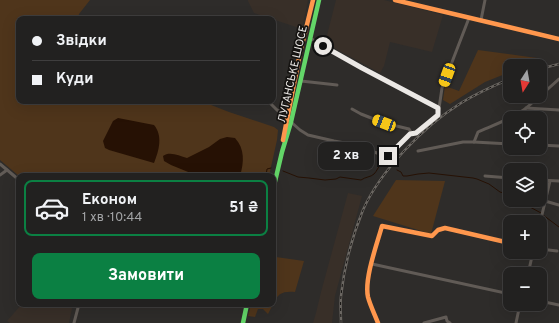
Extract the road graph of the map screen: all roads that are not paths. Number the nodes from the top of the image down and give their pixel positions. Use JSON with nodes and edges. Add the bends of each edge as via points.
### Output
{"nodes":[{"id":1,"x":314,"y":0,"type":"edge"},
{"id":2,"x":319,"y":0,"type":"edge"},
{"id":3,"x":395,"y":0,"type":"edge"},
{"id":4,"x":485,"y":0,"type":"edge"},
{"id":5,"x":469,"y":18,"type":"junction"},
{"id":6,"x":481,"y":20,"type":"junction"},
{"id":7,"x":310,"y":38,"type":"junction"},
{"id":8,"x":559,"y":39,"type":"edge"},
{"id":9,"x":559,"y":79,"type":"edge"},
{"id":10,"x":300,"y":81,"type":"junction"},
{"id":11,"x":336,"y":85,"type":"dead end"},
{"id":12,"x":547,"y":90,"type":"edge"},
{"id":13,"x":532,"y":103,"type":"edge"},
{"id":14,"x":271,"y":104,"type":"edge"},
{"id":15,"x":352,"y":108,"type":"dead end"},
{"id":16,"x":438,"y":108,"type":"junction"},
{"id":17,"x":526,"y":108,"type":"junction"},
{"id":18,"x":559,"y":110,"type":"edge"},
{"id":19,"x":287,"y":117,"type":"junction"},
{"id":20,"x":291,"y":122,"type":"junction"},
{"id":21,"x":412,"y":134,"type":"junction"},
{"id":22,"x":474,"y":142,"type":"junction"},
{"id":23,"x":503,"y":144,"type":"edge"},
{"id":24,"x":547,"y":145,"type":"edge"},
{"id":25,"x":559,"y":146,"type":"edge"},
{"id":26,"x":418,"y":150,"type":"dead end"},
{"id":27,"x":282,"y":152,"type":"junction"},
{"id":28,"x":380,"y":154,"type":"dead end"},
{"id":29,"x":388,"y":156,"type":"dead end"},
{"id":30,"x":0,"y":164,"type":"edge"},
{"id":31,"x":7,"y":170,"type":"junction"},
{"id":32,"x":0,"y":175,"type":"edge"},
{"id":33,"x":485,"y":176,"type":"dead end"},
{"id":34,"x":276,"y":177,"type":"edge"},
{"id":35,"x":503,"y":177,"type":"edge"},
{"id":36,"x":16,"y":178,"type":"edge"},
{"id":37,"x":547,"y":181,"type":"edge"},
{"id":38,"x":550,"y":181,"type":"junction"},
{"id":39,"x":559,"y":181,"type":"edge"},
{"id":40,"x":547,"y":194,"type":"edge"},
{"id":41,"x":547,"y":202,"type":"edge"},
{"id":42,"x":559,"y":205,"type":"edge"},
{"id":43,"x":503,"y":240,"type":"edge"},
{"id":44,"x":547,"y":250,"type":"edge"},
{"id":45,"x":556,"y":251,"type":"dead end"},
{"id":46,"x":372,"y":264,"type":"junction"},
{"id":47,"x":503,"y":292,"type":"edge"},
{"id":48,"x":547,"y":302,"type":"edge"},
{"id":49,"x":559,"y":305,"type":"edge"},
{"id":50,"x":78,"y":307,"type":"edge"},
{"id":51,"x":246,"y":307,"type":"edge"},
{"id":52,"x":519,"y":311,"type":"edge"},
{"id":53,"x":74,"y":323,"type":"edge"},
{"id":54,"x":243,"y":323,"type":"edge"},
{"id":55,"x":378,"y":323,"type":"edge"},
{"id":56,"x":424,"y":323,"type":"edge"},
{"id":57,"x":450,"y":323,"type":"edge"},
{"id":58,"x":516,"y":323,"type":"edge"}],
"edges":[{"from":1,"to":19,"type":"street","name":"ЛУГАНСЬКЕ ШОСЕ"},
{"from":2,"to":7,"type":"street","name":"ЛУГАНСЬКЕ ШОСЕ"},
{"from":3,"to":5,"type":"street"},
{"from":4,"to":6,"type":"street"},
{"from":5,"to":6,"type":"street"},
{"from":5,"to":16,"type":"street","via":[[442,88]]},
{"from":6,"to":8,"type":"street"},
{"from":7,"to":10,"type":"street","name":"ЛУГАНСЬКЕ ШОСЕ"},
{"from":7,"to":16,"type":"street"},
{"from":9,"to":12,"type":"street"},
{"from":10,"to":11,"type":"street"},
{"from":10,"to":20,"type":"street","name":"ЛУГАНСЬКЕ ШОСЕ"},
{"from":13,"to":17,"type":"street"},
{"from":14,"to":19,"type":"street"},
{"from":15,"to":21,"type":"street","via":[[384,123],[409,129]]},
{"from":16,"to":21,"type":"street","via":[[438,115]]},
{"from":17,"to":18,"type":"street"},
{"from":17,"to":22,"type":"street","via":[[478,132]]},
{"from":19,"to":20,"type":"street"},
{"from":19,"to":27,"type":"street","name":"ЛУГАНСЬКЕ ШОСЕ"},
{"from":20,"to":27,"type":"street","name":"ЛУГАНСЬКЕ ШОСЕ"},
{"from":20,"to":28,"type":"street","via":[[308,135],[359,146]]},
{"from":21,"to":29,"type":"street"},
{"from":22,"to":23,"type":"street"},
{"from":22,"to":26,"type":"street"},
{"from":24,"to":25,"type":"street"},
{"from":27,"to":34,"type":"street","name":"ЛУГАНСЬКЕ ШОСЕ"},
{"from":30,"to":31,"type":"street"},
{"from":31,"to":32,"type":"street"},
{"from":31,"to":36,"type":"street"},
{"from":33,"to":35,"type":"street"},
{"from":37,"to":38,"type":"street"},
{"from":38,"to":39,"type":"street"},
{"from":38,"to":40,"type":"street"},
{"from":41,"to":42,"type":"street"},
{"from":43,"to":46,"type":"street","via":[[445,228],[432,236],[382,226]]},
{"from":44,"to":45,"type":"street"},
{"from":46,"to":47,"type":"street"},
{"from":46,"to":55,"type":"street","via":[[367,286],[368,297]]},
{"from":48,"to":49,"type":"street"},
{"from":50,"to":53,"type":"street"},
{"from":51,"to":54,"type":"street"},
{"from":52,"to":58,"type":"street"},
{"from":56,"to":57,"type":"street","via":[[446,317]]}]}
